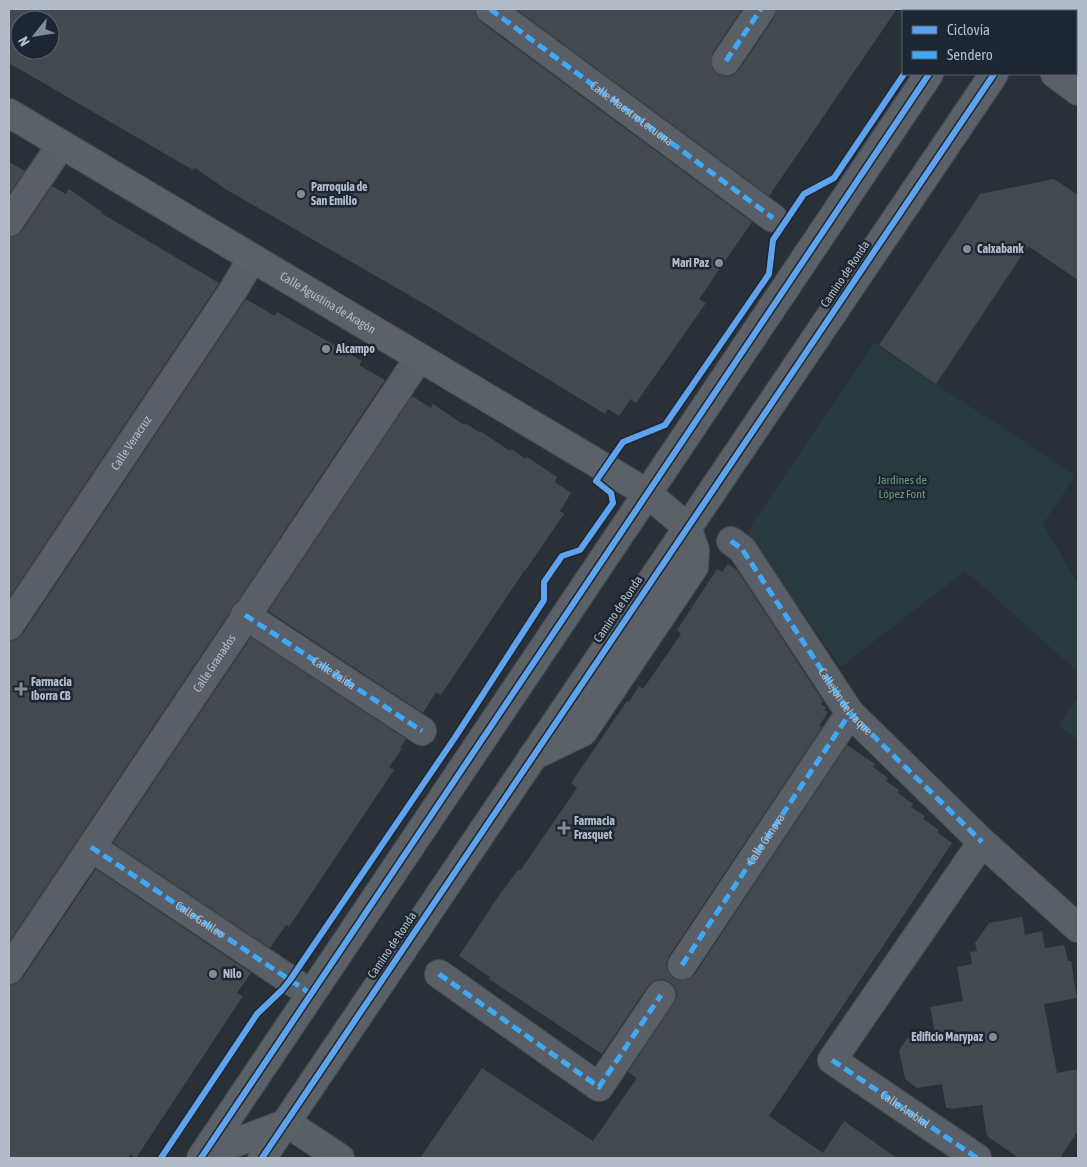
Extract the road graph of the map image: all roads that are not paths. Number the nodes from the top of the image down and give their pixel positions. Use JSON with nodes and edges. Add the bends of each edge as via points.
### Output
{"nodes":[{"id":1,"x":490,"y":9,"type":"edge"},
{"id":2,"x":761,"y":9,"type":"edge"},
{"id":3,"x":726,"y":61,"type":"dead end"},
{"id":4,"x":928,"y":75,"type":"edge"},
{"id":5,"x":993,"y":75,"type":"edge"},
{"id":6,"x":1055,"y":75,"type":"edge"},
{"id":7,"x":1078,"y":91,"type":"edge"},
{"id":8,"x":9,"y":113,"type":"edge"},
{"id":9,"x":61,"y":145,"type":"junction"},
{"id":10,"x":773,"y":218,"type":"dead end"},
{"id":11,"x":9,"y":222,"type":"edge"},
{"id":12,"x":252,"y":258,"type":"junction"},
{"id":13,"x":419,"y":358,"type":"junction"},
{"id":14,"x":647,"y":493,"type":"junction"},
{"id":15,"x":686,"y":527,"type":"junction"},
{"id":16,"x":737,"y":545,"type":"dead end"},
{"id":17,"x":245,"y":615,"type":"junction"},
{"id":18,"x":9,"y":626,"type":"edge"},
{"id":19,"x":850,"y":713,"type":"junction"},
{"id":20,"x":422,"y":731,"type":"dead end"},
{"id":21,"x":982,"y":842,"type":"junction"},
{"id":22,"x":90,"y":847,"type":"junction"},
{"id":23,"x":1078,"y":928,"type":"edge"},
{"id":24,"x":682,"y":964,"type":"dead end"},
{"id":25,"x":9,"y":970,"type":"edge"},
{"id":26,"x":439,"y":974,"type":"dead end"},
{"id":27,"x":311,"y":994,"type":"junction"},
{"id":28,"x":661,"y":995,"type":"dead end"},
{"id":29,"x":287,"y":1123,"type":"junction"},
{"id":30,"x":202,"y":1157,"type":"edge"},
{"id":31,"x":262,"y":1158,"type":"edge"},
{"id":32,"x":340,"y":1158,"type":"edge"},
{"id":33,"x":977,"y":1158,"type":"edge"}],
"edges":[{"from":1,"to":10,"type":"street","name":"Calle Maestro Lecuona"},
{"from":2,"to":3,"type":"street"},
{"from":4,"to":14,"type":"main road"},
{"from":5,"to":15,"type":"main road","name":"Camino de Ronda"},
{"from":6,"to":7,"type":"main road"},
{"from":8,"to":9,"type":"main road","name":"Calle Agustina de Aragón"},
{"from":9,"to":11,"type":"street"},
{"from":9,"to":12,"type":"main road","name":"Calle Agustina de Aragón"},
{"from":12,"to":13,"type":"main road","name":"Calle Agustina de Aragón"},
{"from":12,"to":18,"type":"street","name":"Calle Veracruz"},
{"from":13,"to":14,"type":"main road","name":"Calle Agustina de Aragón"},
{"from":13,"to":17,"type":"street","name":"Calle Granados"},
{"from":14,"to":15,"type":"main road","name":"Calle Agustina de Aragón"},
{"from":14,"to":27,"type":"main road"},
{"from":15,"to":29,"type":"main road","name":"Camino de Ronda"},
{"from":16,"to":19,"type":"street","name":"Callejón del Jaque"},
{"from":17,"to":20,"type":"street","name":"Calle Zaida"},
{"from":17,"to":22,"type":"street","name":"Calle Granados"},
{"from":19,"to":21,"type":"street","name":"Callejón del Jaque"},
{"from":19,"to":24,"type":"street","name":"Calle Génova"},
{"from":21,"to":23,"type":"street","name":"Callejón del Jaque"},
{"from":21,"to":33,"type":"street","name":"Calle Arabial","via":[[832,1060]]},
{"from":22,"to":25,"type":"street","name":"Calle Granados"},
{"from":22,"to":27,"type":"street","name":"Calle Galileo"},
{"from":26,"to":28,"type":"street","via":[[599,1087]]},
{"from":27,"to":30,"type":"main road"},
{"from":29,"to":30,"type":"main road"},
{"from":29,"to":31,"type":"main road","name":"Camino de Ronda"},
{"from":29,"to":32,"type":"street"}]}
